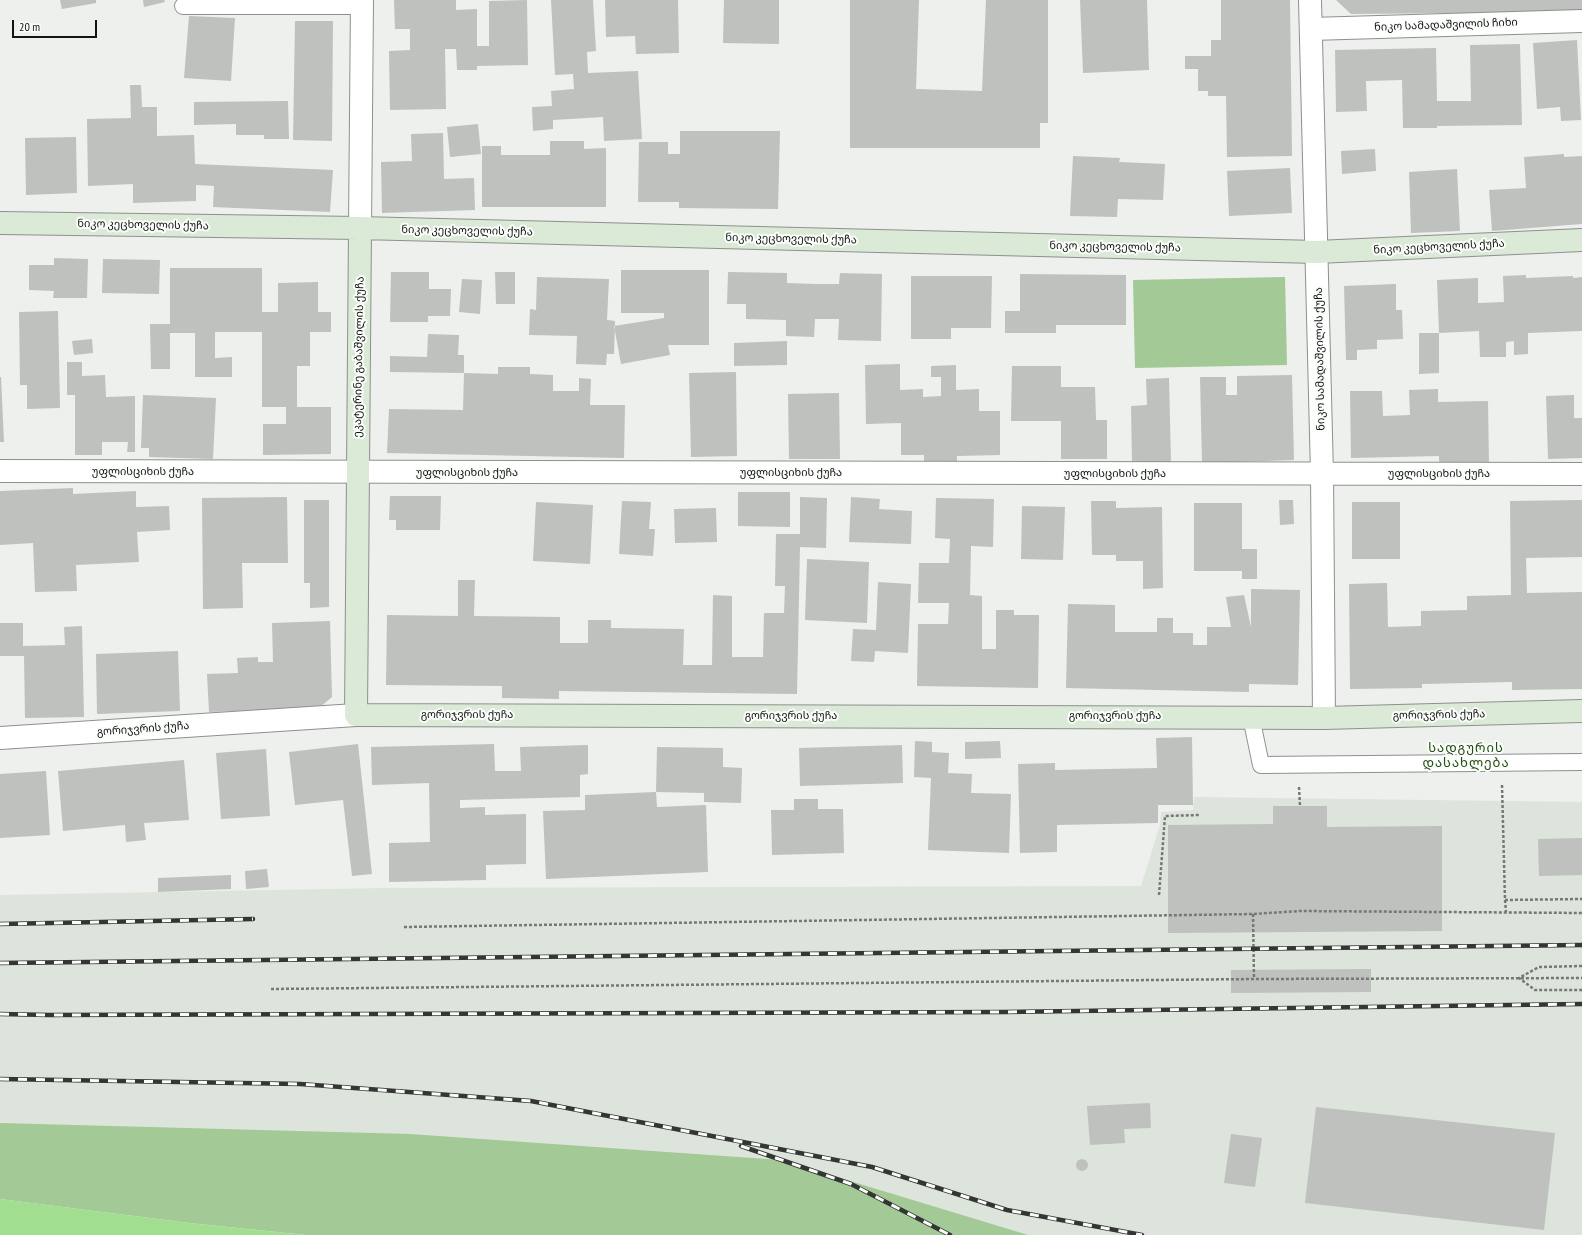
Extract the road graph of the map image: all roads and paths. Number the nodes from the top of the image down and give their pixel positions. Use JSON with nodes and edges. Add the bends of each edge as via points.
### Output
{"nodes":[{"id":1,"x":1310,"y":0,"type":"edge"},
{"id":2,"x":362,"y":3,"type":"edge"},
{"id":3,"x":183,"y":6,"type":"dead end"},
{"id":4,"x":1582,"y":21,"type":"edge"},
{"id":5,"x":1311,"y":29,"type":"junction"},
{"id":6,"x":0,"y":223,"type":"edge"},
{"id":7,"x":360,"y":228,"type":"junction"},
{"id":8,"x":1582,"y":240,"type":"edge"},
{"id":9,"x":1317,"y":252,"type":"junction"},
{"id":10,"x":0,"y":471,"type":"edge"},
{"id":11,"x":358,"y":473,"type":"junction"},
{"id":12,"x":1322,"y":474,"type":"junction"},
{"id":13,"x":1582,"y":474,"type":"edge"},
{"id":14,"x":1582,"y":711,"type":"edge"},
{"id":15,"x":356,"y":715,"type":"junction"},
{"id":16,"x":1251,"y":717,"type":"junction"},
{"id":17,"x":1324,"y":718,"type":"junction"},
{"id":18,"x":0,"y":738,"type":"edge"},
{"id":19,"x":1582,"y":762,"type":"edge"},
{"id":20,"x":1502,"y":763,"type":"junction"},
{"id":21,"x":1199,"y":815,"type":"dead end"},
{"id":22,"x":1159,"y":895,"type":"dead end"},
{"id":23,"x":1582,"y":899,"type":"edge"},
{"id":24,"x":1505,"y":900,"type":"junction"},
{"id":25,"x":1506,"y":912,"type":"junction"},
{"id":26,"x":1582,"y":913,"type":"edge"},
{"id":27,"x":1253,"y":914,"type":"junction"},
{"id":28,"x":404,"y":927,"type":"dead end"},
{"id":29,"x":1582,"y":966,"type":"edge"},
{"id":30,"x":1519,"y":978,"type":"junction"},
{"id":31,"x":1582,"y":978,"type":"edge"},
{"id":32,"x":1254,"y":979,"type":"junction"},
{"id":33,"x":270,"y":989,"type":"dead end"},
{"id":34,"x":1582,"y":990,"type":"edge"}],
"edges":[{"from":1,"to":5,"type":"street","name":"ნიკო სამადაშვილის ქუჩა"},
{"from":2,"to":3,"type":"lane"},
{"from":2,"to":7,"type":"street","name":"ეკატერინე გაბაშვილის ქუჩა"},
{"from":4,"to":5,"type":"street","name":"ნიკო სამადაშვილის ჩიხი"},
{"from":5,"to":9,"type":"street","name":"ნიკო სამადაშვილის ქუჩა"},
{"from":6,"to":7,"type":"main road","name":"ნიკო კეცხოველის ქუჩა"},
{"from":7,"to":9,"type":"main road","name":"ნიკო კეცხოველის ქუჩა"},
{"from":7,"to":11,"type":"main road","name":"ეკატერინე გაბაშვილის ქუჩა"},
{"from":8,"to":9,"type":"main road","name":"ნიკო კეცხოველის ქუჩა"},
{"from":9,"to":12,"type":"street","name":"ნიკო სამადაშვილის ქუჩა"},
{"from":10,"to":11,"type":"street","name":"უფლისციხის ქუჩა"},
{"from":11,"to":12,"type":"street","name":"უფლისციხის ქუჩა"},
{"from":11,"to":15,"type":"main road","name":"ეკატერინე გაბაშვილის ქუჩა"},
{"from":12,"to":13,"type":"street","name":"უფლისციხის ქუჩა"},
{"from":12,"to":17,"type":"street","name":"ნიკო სამადაშვილის ქუჩა"},
{"from":14,"to":17,"type":"main road","name":"გორიჯვრის ქუჩა"},
{"from":15,"to":16,"type":"main road","name":"გორიჯვრის ქუჩა"},
{"from":15,"to":18,"type":"street","name":"გორიჯვრის ქუჩა"},
{"from":16,"to":17,"type":"main road","name":"გორიჯვრის ქუჩა"},
{"from":16,"to":20,"type":"lane","via":[[1261,765]]},
{"from":19,"to":20,"type":"lane"},
{"from":20,"to":24,"type":"path"},
{"from":21,"to":22,"type":"path","via":[[1165,816]]},
{"from":23,"to":24,"type":"path"},
{"from":24,"to":25,"type":"path"},
{"from":25,"to":26,"type":"path"},
{"from":25,"to":27,"type":"path","via":[[1300,911]]},
{"from":27,"to":28,"type":"path"},
{"from":27,"to":32,"type":"path"},
{"from":29,"to":30,"type":"path","via":[[1539,967]]},
{"from":30,"to":31,"type":"path"},
{"from":30,"to":32,"type":"path"},
{"from":30,"to":34,"type":"path","via":[[1536,990]]},
{"from":32,"to":33,"type":"path"}]}
